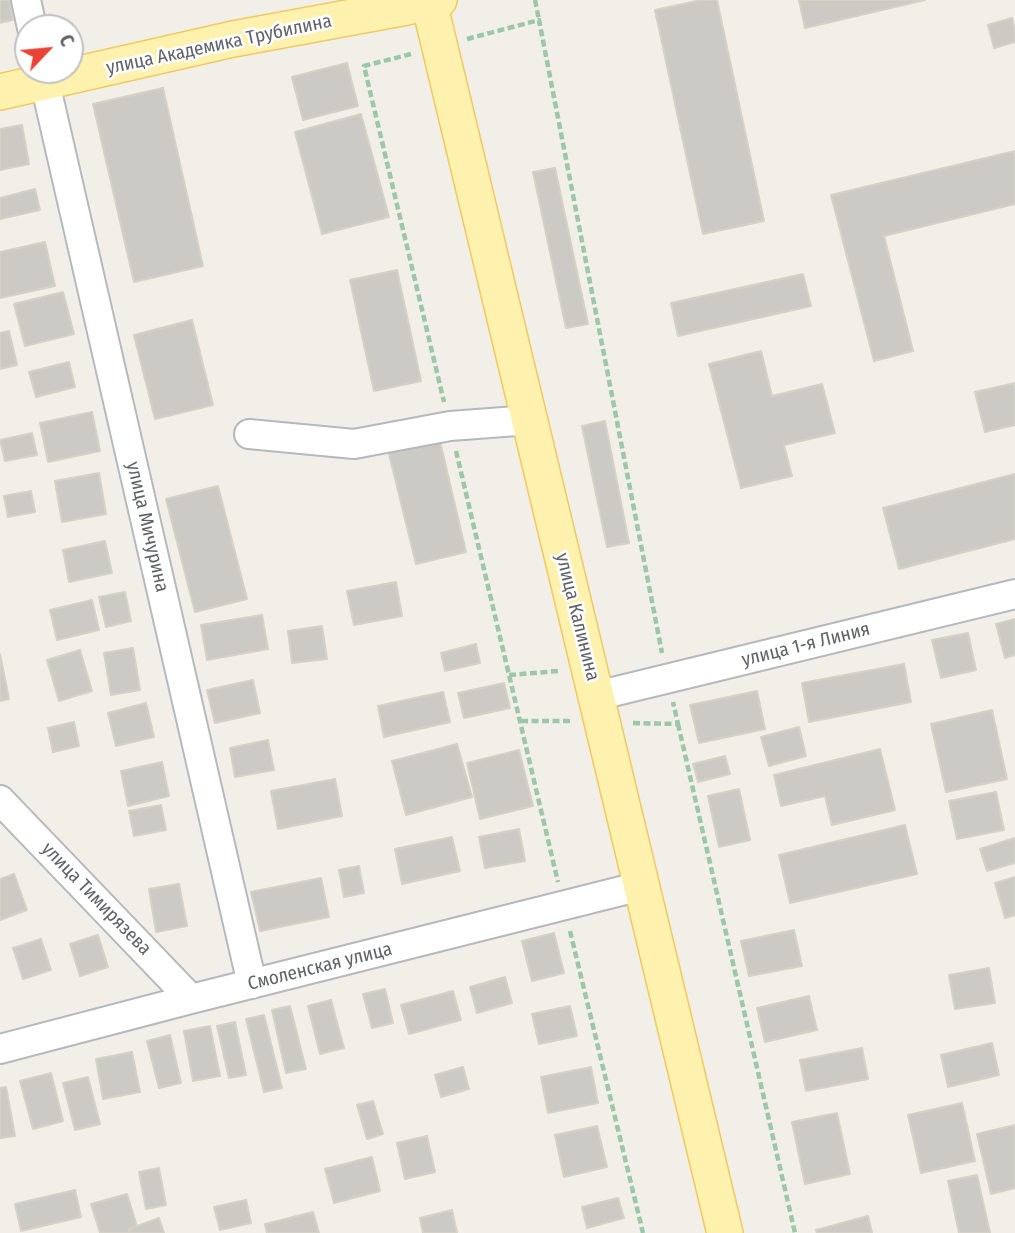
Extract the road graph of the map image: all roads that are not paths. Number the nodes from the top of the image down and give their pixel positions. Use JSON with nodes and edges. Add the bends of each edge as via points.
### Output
{"nodes":[{"id":1,"x":433,"y":1,"type":"edge"},
{"id":2,"x":84,"y":68,"type":"edge"},
{"id":3,"x":22,"y":84,"type":"edge"},
{"id":4,"x":45,"y":84,"type":"edge"},
{"id":5,"x":0,"y":92,"type":"edge"},
{"id":6,"x":530,"y":420,"type":"junction"},
{"id":7,"x":249,"y":434,"type":"dead end"},
{"id":8,"x":1015,"y":594,"type":"edge"},
{"id":9,"x":596,"y":696,"type":"junction"},
{"id":10,"x":0,"y":800,"type":"edge"},
{"id":11,"x":641,"y":886,"type":"junction"},
{"id":12,"x":252,"y":984,"type":"junction"},
{"id":13,"x":191,"y":999,"type":"junction"},
{"id":14,"x":0,"y":1049,"type":"edge"},
{"id":15,"x":725,"y":1233,"type":"edge"}],
"edges":[{"from":1,"to":2,"type":"main road","name":"улица Академика Трубилина"},
{"from":1,"to":6,"type":"main road","name":"улица Калинина"},
{"from":3,"to":5,"type":"main road","name":"улица Академика Трубилина"},
{"from":4,"to":12,"type":"street","name":"улица Мичурина"},
{"from":6,"to":7,"type":"street","via":[[450,426],[354,444]]},
{"from":6,"to":9,"type":"main road","name":"улица Калинина"},
{"from":8,"to":9,"type":"street","name":"улица 1-я Линия"},
{"from":9,"to":11,"type":"main road","name":"улица Калинина"},
{"from":10,"to":13,"type":"street","name":"улица Тимирязева"},
{"from":11,"to":12,"type":"street","name":"Смоленская улица"},
{"from":11,"to":15,"type":"main road","name":"улица Калинина"},
{"from":12,"to":13,"type":"street","name":"Смоленская улица"},
{"from":13,"to":14,"type":"street","name":"Смоленская улица"}]}
